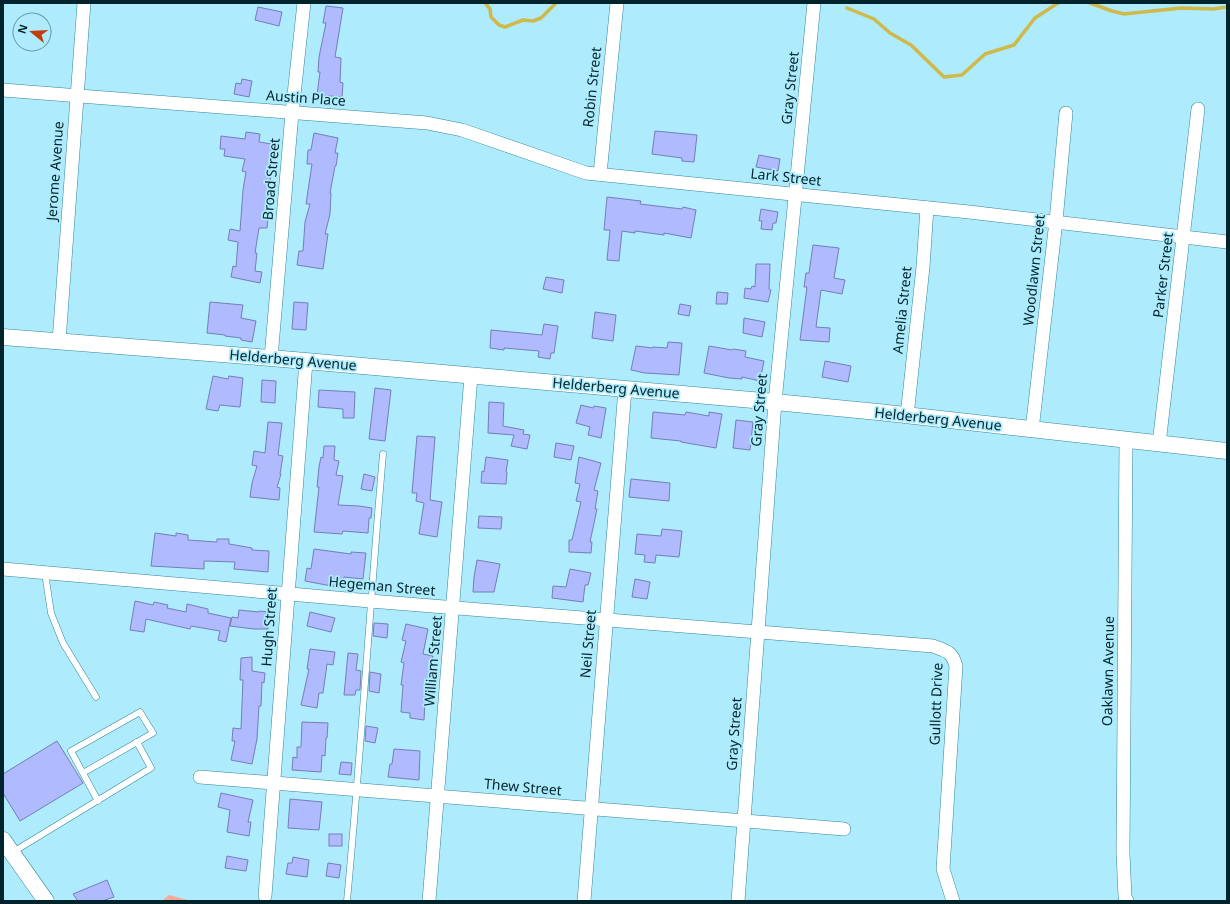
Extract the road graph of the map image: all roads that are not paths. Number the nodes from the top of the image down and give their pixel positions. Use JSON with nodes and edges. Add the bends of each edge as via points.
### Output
{"nodes":[{"id":1,"x":84,"y":3,"type":"edge"},
{"id":2,"x":304,"y":3,"type":"edge"},
{"id":3,"x":617,"y":3,"type":"edge"},
{"id":4,"x":814,"y":3,"type":"edge"},
{"id":5,"x":3,"y":90,"type":"edge"},
{"id":6,"x":76,"y":96,"type":"junction"},
{"id":7,"x":1198,"y":109,"type":"dead end"},
{"id":8,"x":292,"y":113,"type":"junction"},
{"id":9,"x":1066,"y":113,"type":"dead end"},
{"id":10,"x":600,"y":174,"type":"junction"},
{"id":11,"x":795,"y":193,"type":"junction"},
{"id":12,"x":927,"y":208,"type":"junction"},
{"id":13,"x":1056,"y":221,"type":"junction"},
{"id":14,"x":1184,"y":236,"type":"junction"},
{"id":15,"x":1227,"y":242,"type":"edge"},
{"id":16,"x":3,"y":337,"type":"edge"},
{"id":17,"x":58,"y":341,"type":"junction"},
{"id":18,"x":272,"y":358,"type":"junction"},
{"id":19,"x":306,"y":361,"type":"junction"},
{"id":20,"x":471,"y":376,"type":"junction"},
{"id":21,"x":624,"y":389,"type":"junction"},
{"id":22,"x":775,"y":402,"type":"junction"},
{"id":23,"x":907,"y":416,"type":"junction"},
{"id":24,"x":1032,"y":430,"type":"junction"},
{"id":25,"x":1126,"y":440,"type":"junction"},
{"id":26,"x":1159,"y":444,"type":"junction"},
{"id":27,"x":1227,"y":451,"type":"edge"},
{"id":28,"x":383,"y":454,"type":"dead end"},
{"id":29,"x":3,"y":569,"type":"edge"},
{"id":30,"x":44,"y":573,"type":"junction"},
{"id":31,"x":287,"y":594,"type":"junction"},
{"id":32,"x":370,"y":601,"type":"junction"},
{"id":33,"x":453,"y":608,"type":"junction"},
{"id":34,"x":606,"y":620,"type":"junction"},
{"id":35,"x":758,"y":632,"type":"junction"},
{"id":36,"x":96,"y":697,"type":"dead end"},
{"id":37,"x":137,"y":742,"type":"junction"},
{"id":38,"x":83,"y":773,"type":"junction"},
{"id":39,"x":200,"y":777,"type":"dead end"},
{"id":40,"x":273,"y":783,"type":"junction"},
{"id":41,"x":357,"y":790,"type":"junction"},
{"id":42,"x":438,"y":797,"type":"junction"},
{"id":43,"x":98,"y":801,"type":"junction"},
{"id":44,"x":591,"y":809,"type":"junction"},
{"id":45,"x":744,"y":821,"type":"junction"},
{"id":46,"x":844,"y":828,"type":"dead end"},
{"id":47,"x":6,"y":849,"type":"edge"},
{"id":48,"x":265,"y":896,"type":"dead end"},
{"id":49,"x":46,"y":901,"type":"edge"},
{"id":50,"x":347,"y":901,"type":"edge"},
{"id":51,"x":429,"y":901,"type":"edge"},
{"id":52,"x":584,"y":901,"type":"edge"},
{"id":53,"x":738,"y":901,"type":"edge"},
{"id":54,"x":953,"y":901,"type":"edge"},
{"id":55,"x":1127,"y":901,"type":"edge"}],
"edges":[{"from":1,"to":6,"type":"street","name":"Jerome Avenue"},
{"from":2,"to":8,"type":"street","name":"Broad Street"},
{"from":3,"to":10,"type":"street","name":"Robin Street"},
{"from":4,"to":11,"type":"street","name":"Gray Street"},
{"from":5,"to":6,"type":"street","name":"Austin Place"},
{"from":6,"to":8,"type":"street","name":"Austin Place"},
{"from":6,"to":17,"type":"street","name":"Jerome Avenue"},
{"from":7,"to":14,"type":"street","name":"Parker Street"},
{"from":8,"to":10,"type":"street","name":"Austin Place","via":[[427,123],[462,130],[586,173]]},
{"from":8,"to":18,"type":"street","name":"Broad Street"},
{"from":9,"to":13,"type":"street","name":"Woodlawn Street"},
{"from":10,"to":11,"type":"street","name":"Lark Street"},
{"from":11,"to":12,"type":"street","name":"Lark Street"},
{"from":11,"to":22,"type":"street","name":"Gray Street"},
{"from":12,"to":13,"type":"street","name":"Lark Street"},
{"from":12,"to":23,"type":"street","name":"Amelia Street"},
{"from":13,"to":14,"type":"street","name":"Lark Street"},
{"from":13,"to":24,"type":"street","name":"Woodlawn Street"},
{"from":14,"to":15,"type":"street","name":"Lark Street"},
{"from":14,"to":26,"type":"street","name":"Parker Street"},
{"from":16,"to":17,"type":"street","name":"Helderberg Avenue"},
{"from":17,"to":18,"type":"street","name":"Helderberg Avenue"},
{"from":18,"to":19,"type":"street","name":"Helderberg Avenue"},
{"from":19,"to":20,"type":"street","name":"Helderberg Avenue"},
{"from":19,"to":31,"type":"street","name":"Hugh Street"},
{"from":20,"to":21,"type":"street","name":"Helderberg Avenue"},
{"from":20,"to":33,"type":"street","name":"William Street"},
{"from":21,"to":22,"type":"street","name":"Helderberg Avenue"},
{"from":21,"to":34,"type":"street","name":"Neil Street"},
{"from":22,"to":23,"type":"street","name":"Helderberg Avenue"},
{"from":22,"to":35,"type":"street","name":"Gray Street"},
{"from":23,"to":24,"type":"street","name":"Helderberg Avenue"},
{"from":24,"to":25,"type":"street","name":"Helderberg Avenue"},
{"from":25,"to":26,"type":"street","name":"Helderberg Avenue"},
{"from":25,"to":55,"type":"street","name":"Oaklawn Avenue","via":[[1123,854]]},
{"from":26,"to":27,"type":"street","name":"Helderberg Avenue"},
{"from":28,"to":32,"type":"lane"},
{"from":29,"to":30,"type":"street","name":"Hegeman Street"},
{"from":30,"to":31,"type":"street","name":"Hegeman Street"},
{"from":30,"to":36,"type":"lane","via":[[51,613],[63,643]]},
{"from":31,"to":32,"type":"street","name":"Hegeman Street"},
{"from":31,"to":40,"type":"street","name":"Hugh Street"},
{"from":32,"to":33,"type":"street","name":"Hegeman Street"},
{"from":32,"to":41,"type":"lane"},
{"from":33,"to":34,"type":"street","name":"Hegeman Street"},
{"from":33,"to":42,"type":"street","name":"William Street"},
{"from":34,"to":35,"type":"street","name":"Hegeman Street"},
{"from":34,"to":44,"type":"street","name":"Neil Street"},
{"from":35,"to":45,"type":"street","name":"Gray Street"},
{"from":35,"to":54,"type":"street","name":"Gullott Drive","via":[[933,646],[945,650],[954,657],[956,666],[942,868]]},
{"from":37,"to":38,"type":"lane"},
{"from":37,"to":38,"type":"lane","via":[[153,733],[140,712],[71,751]]},
{"from":37,"to":43,"type":"lane","via":[[151,768]]},
{"from":38,"to":43,"type":"lane"},
{"from":39,"to":40,"type":"street","name":"Thew Street"},
{"from":40,"to":41,"type":"street","name":"Thew Street"},
{"from":40,"to":48,"type":"street","name":"Hugh Street"},
{"from":41,"to":42,"type":"street","name":"Thew Street"},
{"from":41,"to":50,"type":"lane"},
{"from":42,"to":44,"type":"street","name":"Thew Street"},
{"from":42,"to":51,"type":"street","name":"William Street"},
{"from":43,"to":47,"type":"lane"},
{"from":44,"to":45,"type":"street","name":"Thew Street"},
{"from":44,"to":52,"type":"street","name":"Neil Street"},
{"from":45,"to":46,"type":"street","name":"Thew Street"},
{"from":45,"to":53,"type":"street","name":"Gray Street"},
{"from":47,"to":49,"type":"street"}]}
